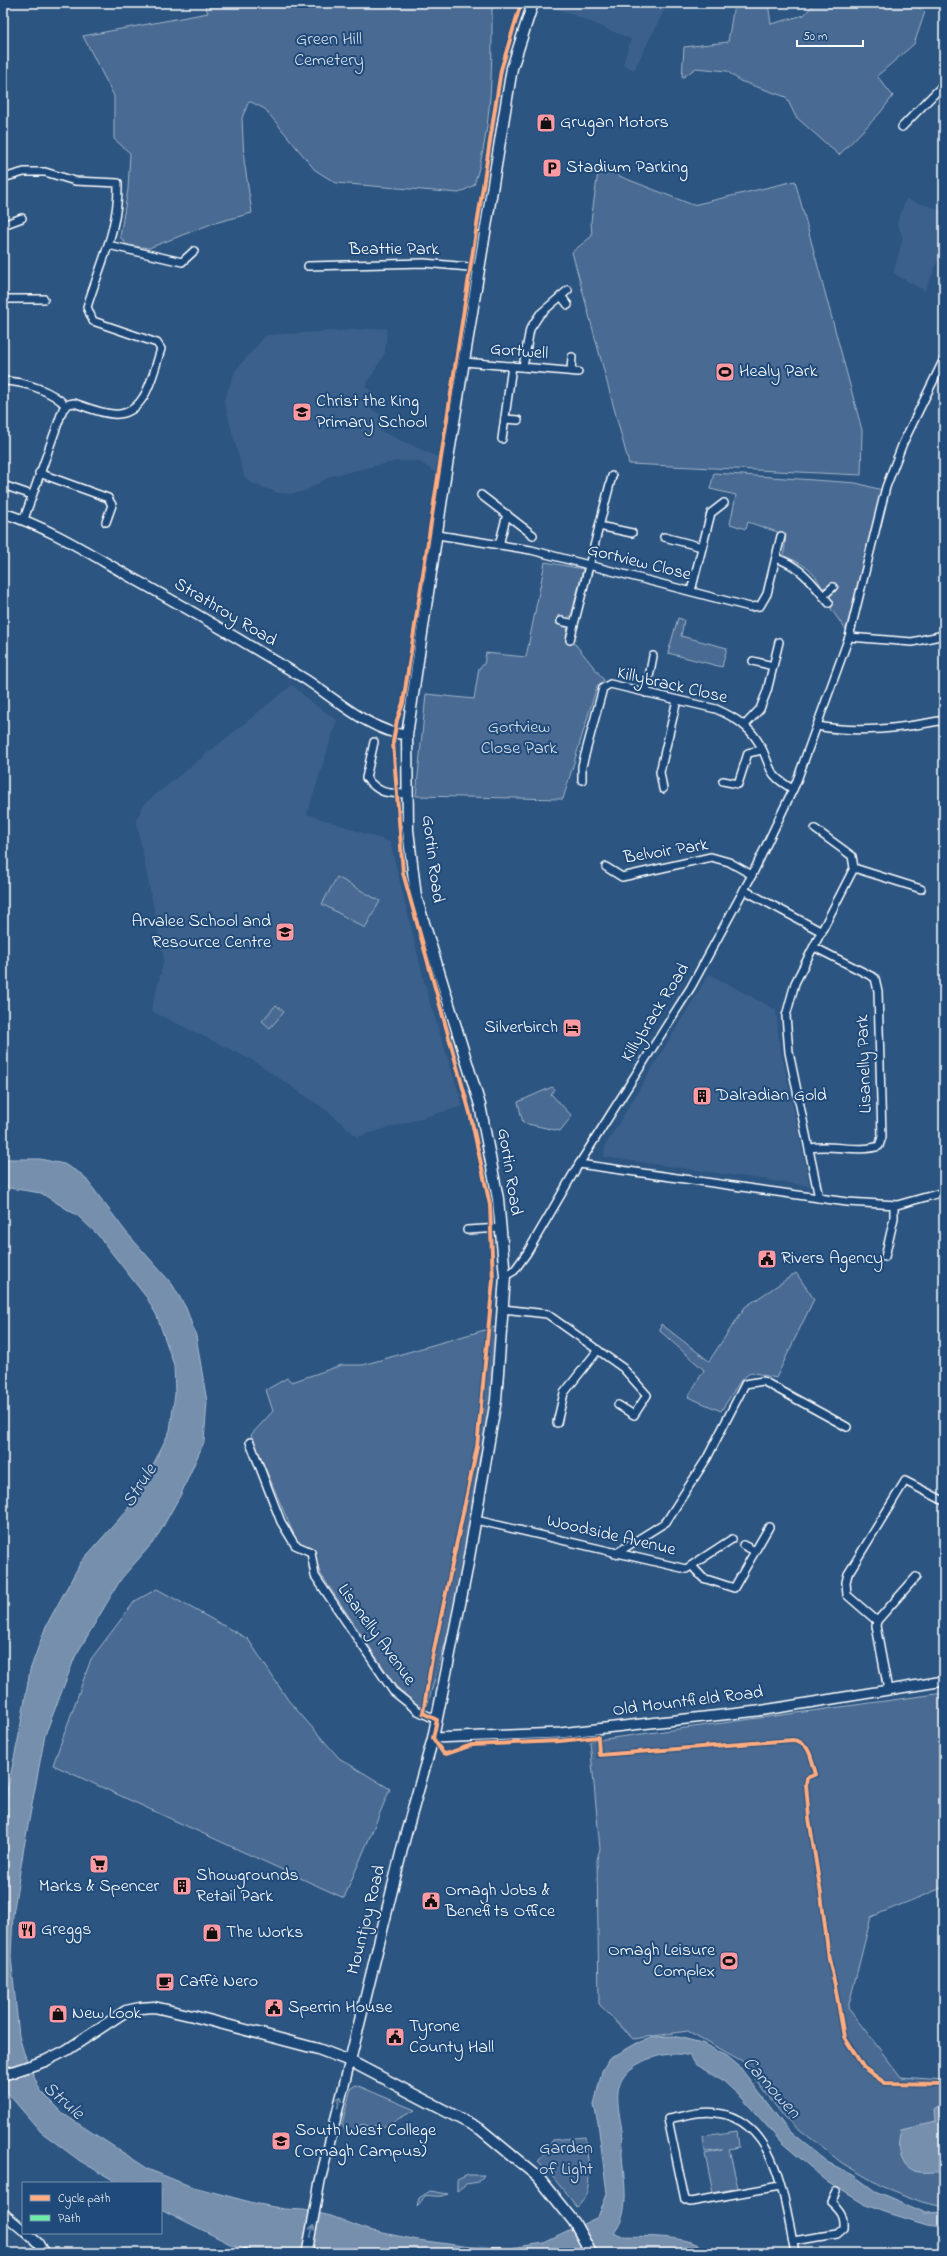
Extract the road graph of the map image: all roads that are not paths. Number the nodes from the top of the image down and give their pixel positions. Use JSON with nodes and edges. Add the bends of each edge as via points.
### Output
{"nodes":[{"id":1,"x":533,"y":3,"type":"edge"},
{"id":2,"x":944,"y":84,"type":"edge"},
{"id":3,"x":902,"y":128,"type":"dead end"},
{"id":4,"x":3,"y":178,"type":"edge"},
{"id":5,"x":22,"y":218,"type":"dead end"},
{"id":6,"x":3,"y":225,"type":"edge"},
{"id":7,"x":108,"y":244,"type":"junction"},
{"id":8,"x":194,"y":251,"type":"dead end"},
{"id":9,"x":308,"y":266,"type":"dead end"},
{"id":10,"x":480,"y":268,"type":"junction"},
{"id":11,"x":568,"y":290,"type":"dead end"},
{"id":12,"x":561,"y":296,"type":"junction"},
{"id":13,"x":3,"y":299,"type":"edge"},
{"id":14,"x":44,"y":299,"type":"dead end"},
{"id":15,"x":568,"y":305,"type":"dead end"},
{"id":16,"x":572,"y":357,"type":"dead end"},
{"id":17,"x":944,"y":359,"type":"edge"},
{"id":18,"x":465,"y":362,"type":"junction"},
{"id":19,"x":512,"y":366,"type":"junction"},
{"id":20,"x":523,"y":367,"type":"junction"},
{"id":21,"x":3,"y":381,"type":"edge"},
{"id":22,"x":66,"y":406,"type":"junction"},
{"id":23,"x":505,"y":419,"type":"junction"},
{"id":24,"x":518,"y":420,"type":"dead end"},
{"id":25,"x":502,"y":439,"type":"dead end"},
{"id":26,"x":39,"y":473,"type":"junction"},
{"id":27,"x":612,"y":476,"type":"dead end"},
{"id":28,"x":3,"y":485,"type":"edge"},
{"id":29,"x":32,"y":495,"type":"junction"},
{"id":30,"x":481,"y":495,"type":"dead end"},
{"id":31,"x":724,"y":503,"type":"dead end"},
{"id":32,"x":3,"y":513,"type":"edge"},
{"id":33,"x":507,"y":514,"type":"junction"},
{"id":34,"x":24,"y":519,"type":"junction"},
{"id":35,"x":106,"y":522,"type":"dead end"},
{"id":36,"x":599,"y":526,"type":"junction"},
{"id":37,"x":632,"y":533,"type":"dead end"},
{"id":38,"x":438,"y":535,"type":"junction"},
{"id":39,"x":533,"y":535,"type":"dead end"},
{"id":40,"x":781,"y":536,"type":"dead end"},
{"id":41,"x":664,"y":537,"type":"dead end"},
{"id":42,"x":499,"y":545,"type":"junction"},
{"id":43,"x":702,"y":547,"type":"junction"},
{"id":44,"x":776,"y":558,"type":"junction"},
{"id":45,"x":589,"y":566,"type":"junction"},
{"id":46,"x":833,"y":587,"type":"dead end"},
{"id":47,"x":691,"y":591,"type":"junction"},
{"id":48,"x":823,"y":596,"type":"junction"},
{"id":49,"x":829,"y":603,"type":"dead end"},
{"id":50,"x":560,"y":621,"type":"dead end"},
{"id":51,"x":574,"y":624,"type":"junction"},
{"id":52,"x":944,"y":636,"type":"edge"},
{"id":53,"x":849,"y":637,"type":"junction"},
{"id":54,"x":570,"y":640,"type":"dead end"},
{"id":55,"x":779,"y":642,"type":"dead end"},
{"id":56,"x":653,"y":656,"type":"dead end"},
{"id":57,"x":753,"y":661,"type":"dead end"},
{"id":58,"x":774,"y":666,"type":"junction"},
{"id":59,"x":646,"y":693,"type":"junction"},
{"id":60,"x":677,"y":700,"type":"junction"},
{"id":61,"x":944,"y":720,"type":"edge"},
{"id":62,"x":746,"y":725,"type":"junction"},
{"id":63,"x":817,"y":726,"type":"junction"},
{"id":64,"x":407,"y":735,"type":"junction"},
{"id":65,"x":374,"y":742,"type":"dead end"},
{"id":66,"x":762,"y":750,"type":"junction"},
{"id":67,"x":582,"y":780,"type":"dead end"},
{"id":68,"x":723,"y":781,"type":"dead end"},
{"id":69,"x":663,"y":789,"type":"dead end"},
{"id":70,"x":793,"y":789,"type":"junction"},
{"id":71,"x":408,"y":794,"type":"junction"},
{"id":72,"x":815,"y":829,"type":"dead end"},
{"id":73,"x":606,"y":868,"type":"dead end"},
{"id":74,"x":854,"y":868,"type":"junction"},
{"id":75,"x":752,"y":875,"type":"junction"},
{"id":76,"x":921,"y":889,"type":"dead end"},
{"id":77,"x":744,"y":890,"type":"junction"},
{"id":78,"x":822,"y":932,"type":"junction"},
{"id":79,"x":814,"y":947,"type":"junction"},
{"id":80,"x":810,"y":1148,"type":"junction"},
{"id":81,"x":579,"y":1164,"type":"junction"},
{"id":82,"x":944,"y":1192,"type":"edge"},
{"id":83,"x":819,"y":1198,"type":"junction"},
{"id":84,"x":894,"y":1206,"type":"junction"},
{"id":85,"x":500,"y":1228,"type":"junction"},
{"id":86,"x":467,"y":1230,"type":"dead end"},
{"id":87,"x":885,"y":1257,"type":"dead end"},
{"id":88,"x":505,"y":1276,"type":"junction"},
{"id":89,"x":503,"y":1309,"type":"junction"},
{"id":90,"x":598,"y":1350,"type":"junction"},
{"id":91,"x":618,"y":1405,"type":"dead end"},
{"id":92,"x":557,"y":1422,"type":"dead end"},
{"id":93,"x":847,"y":1427,"type":"dead end"},
{"id":94,"x":250,"y":1442,"type":"dead end"},
{"id":95,"x":944,"y":1501,"type":"edge"},
{"id":96,"x":476,"y":1520,"type":"junction"},
{"id":97,"x":770,"y":1527,"type":"dead end"},
{"id":98,"x":732,"y":1539,"type":"dead end"},
{"id":99,"x":743,"y":1545,"type":"dead end"},
{"id":100,"x":755,"y":1551,"type":"junction"},
{"id":101,"x":615,"y":1554,"type":"junction"},
{"id":102,"x":692,"y":1566,"type":"junction"},
{"id":103,"x":916,"y":1577,"type":"dead end"},
{"id":104,"x":877,"y":1621,"type":"junction"},
{"id":105,"x":944,"y":1681,"type":"edge"},
{"id":106,"x":888,"y":1690,"type":"junction"},
{"id":107,"x":437,"y":1720,"type":"junction"},
{"id":108,"x":433,"y":1738,"type":"junction"},
{"id":109,"x":350,"y":2061,"type":"junction"},
{"id":110,"x":3,"y":2075,"type":"edge"},
{"id":111,"x":780,"y":2186,"type":"junction"},
{"id":112,"x":836,"y":2192,"type":"dead end"},
{"id":113,"x":3,"y":2213,"type":"edge"},
{"id":114,"x":22,"y":2229,"type":"edge"},
{"id":115,"x":28,"y":2234,"type":"edge"},
{"id":116,"x":793,"y":2241,"type":"junction"},
{"id":117,"x":44,"y":2253,"type":"edge"},
{"id":118,"x":307,"y":2253,"type":"edge"},
{"id":119,"x":591,"y":2253,"type":"edge"},
{"id":120,"x":795,"y":2253,"type":"edge"}],
"edges":[{"from":1,"to":10,"type":"main road","name":"Gortin Road","via":[[512,68]]},
{"from":2,"to":3,"type":"street"},
{"from":4,"to":7,"type":"street","via":[[24,172],[45,172],[75,181],[118,183],[118,205]]},
{"from":5,"to":6,"type":"street"},
{"from":7,"to":8,"type":"street","via":[[182,262]]},
{"from":7,"to":22,"type":"street","via":[[87,307],[93,321],[158,343],[161,350],[147,393],[133,407],[115,414],[74,403]]},
{"from":9,"to":10,"type":"street","name":"Beattie Park","via":[[424,264]]},
{"from":10,"to":18,"type":"main road","name":"Gortin Road"},
{"from":11,"to":12,"type":"street"},
{"from":12,"to":15,"type":"street"},
{"from":12,"to":20,"type":"street","via":[[540,314],[530,329]]},
{"from":13,"to":14,"type":"street"},
{"from":16,"to":20,"type":"street","name":"Gortwell","via":[[574,371]]},
{"from":17,"to":53,"type":"street","name":"Killybrack Road","via":[[886,487]]},
{"from":18,"to":19,"type":"street","name":"Gortwell"},
{"from":18,"to":38,"type":"main road","name":"Gortin Road"},
{"from":19,"to":20,"type":"street","name":"Gortwell"},
{"from":19,"to":23,"type":"street"},
{"from":21,"to":22,"type":"street","via":[[55,396]]},
{"from":22,"to":26,"type":"street"},
{"from":23,"to":24,"type":"street"},
{"from":23,"to":25,"type":"street"},
{"from":26,"to":29,"type":"street"},
{"from":26,"to":35,"type":"street","via":[[108,498],[112,505]]},
{"from":27,"to":36,"type":"street"},
{"from":28,"to":29,"type":"street"},
{"from":29,"to":34,"type":"street"},
{"from":30,"to":33,"type":"street"},
{"from":31,"to":43,"type":"street","via":[[711,512]]},
{"from":32,"to":34,"type":"street","name":"Strathroy Road"},
{"from":33,"to":39,"type":"street"},
{"from":33,"to":42,"type":"street"},
{"from":34,"to":64,"type":"street","name":"Strathroy Road","via":[[66,539],[164,595],[376,724],[395,733]]},
{"from":36,"to":37,"type":"street"},
{"from":36,"to":45,"type":"street"},
{"from":38,"to":42,"type":"street","name":"Gortview Close"},
{"from":38,"to":64,"type":"main road","name":"Gortin Road"},
{"from":40,"to":44,"type":"street","name":"Gortview Close"},
{"from":41,"to":43,"type":"street"},
{"from":42,"to":45,"type":"street","name":"Gortview Close","via":[[531,550]]},
{"from":43,"to":47,"type":"street"},
{"from":44,"to":47,"type":"street","name":"Gortview Close","via":[[767,594],[760,606],[750,607]]},
{"from":44,"to":48,"type":"street","via":[[804,572]]},
{"from":45,"to":47,"type":"street","name":"Gortview Close"},
{"from":45,"to":51,"type":"street"},
{"from":46,"to":48,"type":"street"},
{"from":48,"to":49,"type":"street"},
{"from":50,"to":51,"type":"street"},
{"from":51,"to":54,"type":"street"},
{"from":52,"to":53,"type":"street","via":[[912,642]]},
{"from":53,"to":63,"type":"street","name":"Killybrack Road"},
{"from":55,"to":58,"type":"street"},
{"from":56,"to":59,"type":"street"},
{"from":57,"to":58,"type":"street"},
{"from":58,"to":62,"type":"street","via":[[760,709]]},
{"from":59,"to":60,"type":"street","name":"Killybrack Close"},
{"from":59,"to":67,"type":"street","name":"Killybrack Close","via":[[610,684],[602,688],[582,766]]},
{"from":60,"to":62,"type":"street","name":"Killybrack Close","via":[[716,709]]},
{"from":60,"to":69,"type":"street","via":[[660,772]]},
{"from":61,"to":63,"type":"street","via":[[909,727],[860,730]]},
{"from":62,"to":66,"type":"street","name":"Killybrack Close"},
{"from":63,"to":70,"type":"street","name":"Killybrack Road"},
{"from":64,"to":71,"type":"main road","name":"Gortin Road"},
{"from":65,"to":71,"type":"street","via":[[366,778],[376,790],[383,793]]},
{"from":66,"to":68,"type":"street","via":[[748,753],[738,784]]},
{"from":66,"to":70,"type":"street","name":"Killybrack Close","via":[[768,768],[780,782]]},
{"from":70,"to":75,"type":"street","name":"Killybrack Road"},
{"from":71,"to":85,"type":"main road","name":"Gortin Road","via":[[408,830],[416,897],[480,1105],[498,1200]]},
{"from":72,"to":74,"type":"street","via":[[852,856]]},
{"from":73,"to":75,"type":"street","name":"Belvoir Park","via":[[622,877],[711,857],[729,862]]},
{"from":74,"to":76,"type":"street"},
{"from":74,"to":78,"type":"street"},
{"from":75,"to":77,"type":"street","name":"Killybrack Road"},
{"from":77,"to":78,"type":"street"},
{"from":77,"to":81,"type":"street","name":"Killybrack Road","via":[[691,987]]},
{"from":78,"to":79,"type":"street"},
{"from":79,"to":80,"type":"street","via":[[795,983],[786,1016],[789,1052]]},
{"from":79,"to":80,"type":"street","name":"Lisanelly Park","via":[[875,978],[878,991],[882,1137],[879,1146],[870,1149],[825,1145]]},
{"from":80,"to":83,"type":"street"},
{"from":81,"to":83,"type":"street"},
{"from":81,"to":88,"type":"street","name":"Killybrack Road","via":[[527,1253],[514,1271]]},
{"from":82,"to":84,"type":"street"},
{"from":83,"to":84,"type":"street"},
{"from":84,"to":87,"type":"street","via":[[894,1218]]},
{"from":85,"to":86,"type":"street"},
{"from":85,"to":88,"type":"main road","name":"Gortin Road"},
{"from":88,"to":89,"type":"main road","name":"Gortin Road"},
{"from":89,"to":90,"type":"street","via":[[547,1314]]},
{"from":89,"to":96,"type":"main road","name":"Gortin Road","via":[[496,1400]]},
{"from":90,"to":91,"type":"street","via":[[622,1368],[647,1395],[634,1415]]},
{"from":90,"to":92,"type":"street","via":[[564,1393]]},
{"from":93,"to":101,"type":"street","via":[[763,1381],[745,1384],[707,1458],[666,1522]]},
{"from":94,"to":107,"type":"street","name":"Lisanelly Avenue","via":[[285,1528],[295,1545],[311,1552],[315,1576],[393,1691],[418,1711]]},
{"from":95,"to":104,"type":"street","via":[[905,1481],[848,1574],[847,1595]]},
{"from":96,"to":101,"type":"street","name":"Woodside Avenue"},
{"from":96,"to":107,"type":"main road","name":"Gortin Road"},
{"from":97,"to":100,"type":"street"},
{"from":98,"to":102,"type":"street","name":"Woodside Avenue"},
{"from":99,"to":100,"type":"street"},
{"from":100,"to":102,"type":"street","via":[[734,1588],[703,1578]]},
{"from":101,"to":102,"type":"street","name":"Woodside Avenue","via":[[686,1569]]},
{"from":103,"to":104,"type":"street"},
{"from":104,"to":106,"type":"street"},
{"from":105,"to":106,"type":"street","name":"Old Mountfield Road"},
{"from":106,"to":108,"type":"street","name":"Old Mountfield Road","via":[[758,1711],[560,1733]]},
{"from":107,"to":108,"type":"main road","name":"Gortin Road"},
{"from":108,"to":109,"type":"main road","name":"Mountjoy Road","via":[[404,1837]]},
{"from":109,"to":110,"type":"main road","via":[[318,2048],[154,2007],[126,2011],[67,2050]]},
{"from":118,"to":109,"type":"street","name":"Mountjoy Road","one_way":true,"via":[[317,2209],[320,2181]]},
{"from":109,"to":119,"type":"main road","via":[[480,2129],[538,2177],[574,2222]]},
{"from":111,"to":111,"type":"street","via":[[772,2158],[757,2135],[739,2119],[717,2112],[668,2118],[685,2200],[690,2202]]},
{"from":111,"to":116,"type":"street"},
{"from":112,"to":116,"type":"street","via":[[831,2202],[841,2210],[844,2219],[843,2229],[837,2234]]},
{"from":113,"to":114,"type":"street"},
{"from":115,"to":117,"type":"street"},
{"from":116,"to":120,"type":"street"}]}
